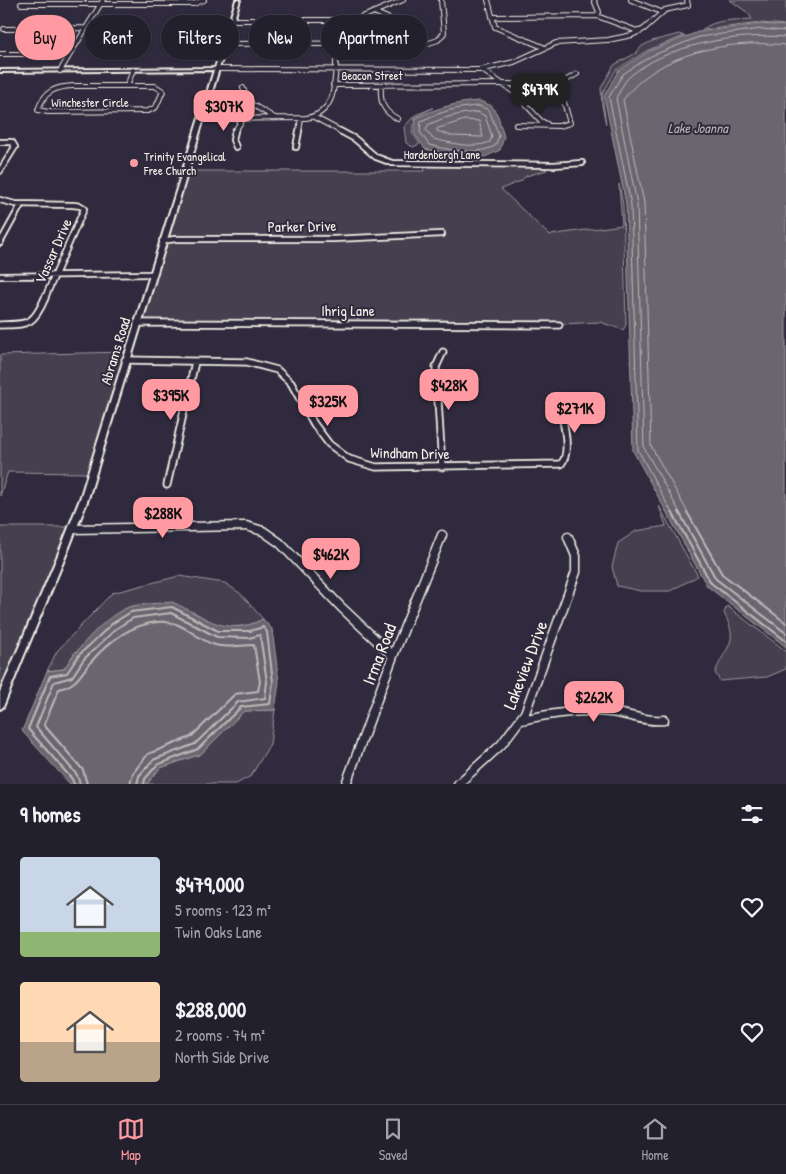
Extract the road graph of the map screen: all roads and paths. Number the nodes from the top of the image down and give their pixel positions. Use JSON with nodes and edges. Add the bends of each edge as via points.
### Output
{"nodes":[{"id":1,"x":103,"y":0,"type":"edge"},
{"id":2,"x":204,"y":0,"type":"edge"},
{"id":3,"x":238,"y":0,"type":"edge"},
{"id":4,"x":403,"y":0,"type":"edge"},
{"id":5,"x":441,"y":0,"type":"edge"},
{"id":6,"x":488,"y":0,"type":"edge"},
{"id":7,"x":594,"y":0,"type":"edge"},
{"id":8,"x":631,"y":0,"type":"edge"},
{"id":9,"x":687,"y":2,"type":"edge"},
{"id":10,"x":21,"y":4,"type":"dead end"},
{"id":11,"x":100,"y":4,"type":"junction"},
{"id":12,"x":374,"y":12,"type":"junction"},
{"id":13,"x":661,"y":12,"type":"junction"},
{"id":14,"x":93,"y":15,"type":"edge"},
{"id":15,"x":233,"y":15,"type":"edge"},
{"id":16,"x":381,"y":15,"type":"edge"},
{"id":17,"x":597,"y":16,"type":"junction"},
{"id":18,"x":492,"y":18,"type":"junction"},
{"id":19,"x":239,"y":20,"type":"edge"},
{"id":20,"x":85,"y":28,"type":"joint"},
{"id":21,"x":4,"y":29,"type":"dead end"},
{"id":22,"x":640,"y":32,"type":"junction"},
{"id":23,"x":427,"y":43,"type":"edge"},
{"id":24,"x":239,"y":44,"type":"edge"},
{"id":25,"x":321,"y":44,"type":"edge"},
{"id":26,"x":75,"y":45,"type":"edge"},
{"id":27,"x":543,"y":47,"type":"junction"},
{"id":28,"x":0,"y":54,"type":"edge"},
{"id":29,"x":15,"y":54,"type":"edge"},
{"id":30,"x":66,"y":60,"type":"edge"},
{"id":31,"x":219,"y":60,"type":"edge"},
{"id":32,"x":335,"y":60,"type":"edge"},
{"id":33,"x":334,"y":69,"type":"junction"},
{"id":34,"x":133,"y":70,"type":"junction"},
{"id":35,"x":216,"y":70,"type":"junction"},
{"id":36,"x":480,"y":70,"type":"junction"},
{"id":37,"x":0,"y":71,"type":"edge"},
{"id":38,"x":60,"y":71,"type":"junction"},
{"id":39,"x":577,"y":74,"type":"dead end"},
{"id":40,"x":503,"y":84,"type":"junction"},
{"id":41,"x":333,"y":85,"type":"junction"},
{"id":42,"x":381,"y":85,"type":"junction"},
{"id":43,"x":127,"y":86,"type":"junction"},
{"id":44,"x":556,"y":86,"type":"junction"},
{"id":45,"x":243,"y":88,"type":"dead end"},
{"id":46,"x":314,"y":117,"type":"junction"},
{"id":47,"x":301,"y":118,"type":"junction"},
{"id":48,"x":201,"y":119,"type":"junction"},
{"id":49,"x":243,"y":119,"type":"junction"},
{"id":50,"x":277,"y":119,"type":"junction"},
{"id":51,"x":398,"y":119,"type":"dead end"},
{"id":52,"x":516,"y":125,"type":"dead end"},
{"id":53,"x":550,"y":125,"type":"junction"},
{"id":54,"x":0,"y":142,"type":"edge"},
{"id":55,"x":236,"y":147,"type":"dead end"},
{"id":56,"x":296,"y":147,"type":"dead end"},
{"id":57,"x":582,"y":163,"type":"dead end"},
{"id":58,"x":0,"y":171,"type":"edge"},
{"id":59,"x":0,"y":200,"type":"edge"},
{"id":60,"x":21,"y":205,"type":"junction"},
{"id":61,"x":442,"y":234,"type":"dead end"},
{"id":62,"x":162,"y":241,"type":"junction"},
{"id":63,"x":0,"y":243,"type":"edge"},
{"id":64,"x":152,"y":274,"type":"junction"},
{"id":65,"x":0,"y":276,"type":"edge"},
{"id":66,"x":55,"y":276,"type":"junction"},
{"id":67,"x":137,"y":323,"type":"junction"},
{"id":68,"x":0,"y":325,"type":"edge"},
{"id":69,"x":558,"y":325,"type":"dead end"},
{"id":70,"x":443,"y":352,"type":"dead end"},
{"id":71,"x":125,"y":360,"type":"junction"},
{"id":72,"x":196,"y":362,"type":"junction"},
{"id":73,"x":558,"y":397,"type":"dead end"},
{"id":74,"x":442,"y":467,"type":"junction"},
{"id":75,"x":167,"y":485,"type":"dead end"},
{"id":76,"x":74,"y":528,"type":"junction"},
{"id":77,"x":442,"y":535,"type":"dead end"},
{"id":78,"x":568,"y":537,"type":"dead end"},
{"id":79,"x":394,"y":656,"type":"junction"},
{"id":80,"x":0,"y":704,"type":"edge"},
{"id":81,"x":520,"y":720,"type":"junction"},
{"id":82,"x":664,"y":720,"type":"dead end"},
{"id":83,"x":346,"y":784,"type":"edge"},
{"id":84,"x":458,"y":784,"type":"edge"}],
"edges":[{"from":1,"to":11,"type":"street"},
{"from":2,"to":11,"type":"street","via":[[193,4]]},
{"from":3,"to":15,"type":"street","name":"Abrams Road"},
{"from":4,"to":12,"type":"street"},
{"from":5,"to":23,"type":"street","via":[[443,36]]},
{"from":6,"to":18,"type":"street"},
{"from":7,"to":17,"type":"street","via":[[599,12]]},
{"from":8,"to":13,"type":"street"},
{"from":9,"to":13,"type":"street"},
{"from":10,"to":11,"type":"street"},
{"from":11,"to":14,"type":"street"},
{"from":12,"to":16,"type":"street"},
{"from":12,"to":19,"type":"street","via":[[351,20]]},
{"from":13,"to":22,"type":"street"},
{"from":17,"to":18,"type":"street"},
{"from":17,"to":22,"type":"street"},
{"from":18,"to":27,"type":"street","via":[[497,28]]},
{"from":20,"to":21,"type":"street"},
{"from":20,"to":26,"type":"street"},
{"from":22,"to":27,"type":"street","via":[[616,39],[563,42]]},
{"from":24,"to":25,"type":"street"},
{"from":27,"to":36,"type":"street","via":[[514,62]]},
{"from":28,"to":29,"type":"street"},
{"from":30,"to":38,"type":"street"},
{"from":31,"to":35,"type":"street","name":"Abrams Road"},
{"from":32,"to":33,"type":"street"},
{"from":33,"to":35,"type":"street"},
{"from":33,"to":36,"type":"street"},
{"from":33,"to":41,"type":"street"},
{"from":34,"to":35,"type":"street"},
{"from":34,"to":38,"type":"street"},
{"from":34,"to":43,"type":"street","name":"Winchester Circle"},
{"from":35,"to":48,"type":"street","name":"Abrams Road"},
{"from":36,"to":40,"type":"street"},
{"from":37,"to":38,"type":"street"},
{"from":39,"to":44,"type":"street"},
{"from":40,"to":42,"type":"street","name":"Beacon Street"},
{"from":40,"to":44,"type":"street","name":"Beacon Street"},
{"from":40,"to":53,"type":"street","via":[[541,121]]},
{"from":41,"to":42,"type":"street","name":"Beacon Street"},
{"from":41,"to":46,"type":"street","via":[[330,105]]},
{"from":42,"to":51,"type":"street","via":[[381,106],[386,113]]},
{"from":43,"to":43,"type":"street","name":"Winchester Circle","via":[[157,87],[163,91],[156,107],[145,112],[38,110],[54,87]]},
{"from":44,"to":53,"type":"street","via":[[561,90],[571,121],[566,125]]},
{"from":45,"to":50,"type":"street","via":[[248,102]]},
{"from":46,"to":47,"type":"street"},
{"from":46,"to":57,"type":"street","name":"Hardenbergh Lane","via":[[355,139],[376,157],[392,163]]},
{"from":47,"to":50,"type":"street"},
{"from":47,"to":56,"type":"street"},
{"from":48,"to":49,"type":"street"},
{"from":48,"to":62,"type":"street","name":"Abrams Road"},
{"from":49,"to":50,"type":"street"},
{"from":49,"to":55,"type":"street","via":[[232,136]]},
{"from":52,"to":53,"type":"street"},
{"from":54,"to":58,"type":"street","via":[[12,142],[15,147]]},
{"from":59,"to":60,"type":"street","name":"Vassar Drive"},
{"from":60,"to":63,"type":"street"},
{"from":60,"to":66,"type":"street","name":"Vassar Drive","via":[[74,205],[84,209]]},
{"from":61,"to":62,"type":"street","name":"Parker Drive"},
{"from":62,"to":64,"type":"street","name":"Abrams Road"},
{"from":64,"to":66,"type":"street"},
{"from":64,"to":67,"type":"street","name":"Abrams Road"},
{"from":65,"to":66,"type":"street"},
{"from":66,"to":68,"type":"street","name":"Vassar Drive","via":[[38,314],[28,324]]},
{"from":67,"to":69,"type":"street","name":"Ihrig Lane"},
{"from":67,"to":71,"type":"street","name":"Abrams Road"},
{"from":70,"to":74,"type":"street","via":[[436,367]]},
{"from":71,"to":72,"type":"street","name":"Windham Drive"},
{"from":71,"to":76,"type":"street","name":"Abrams Road"},
{"from":72,"to":74,"type":"street","name":"Windham Drive","via":[[253,363],[279,372],[292,384],[327,443],[350,460],[376,467]]},
{"from":72,"to":75,"type":"street"},
{"from":73,"to":74,"type":"street","name":"Windham Drive","via":[[566,450],[562,463]]},
{"from":76,"to":79,"type":"street","via":[[253,527],[280,543]]},
{"from":76,"to":80,"type":"street","name":"Abrams Road"},
{"from":77,"to":79,"type":"street","name":"Irma Road"},
{"from":78,"to":81,"type":"street","name":"Lakeview Drive","via":[[576,556],[576,572]]},
{"from":79,"to":83,"type":"street","name":"Irma Road"},
{"from":81,"to":82,"type":"street","via":[[549,714],[601,711],[645,721]]},
{"from":81,"to":84,"type":"street","name":"Lakeview Drive","via":[[501,744]]}]}
